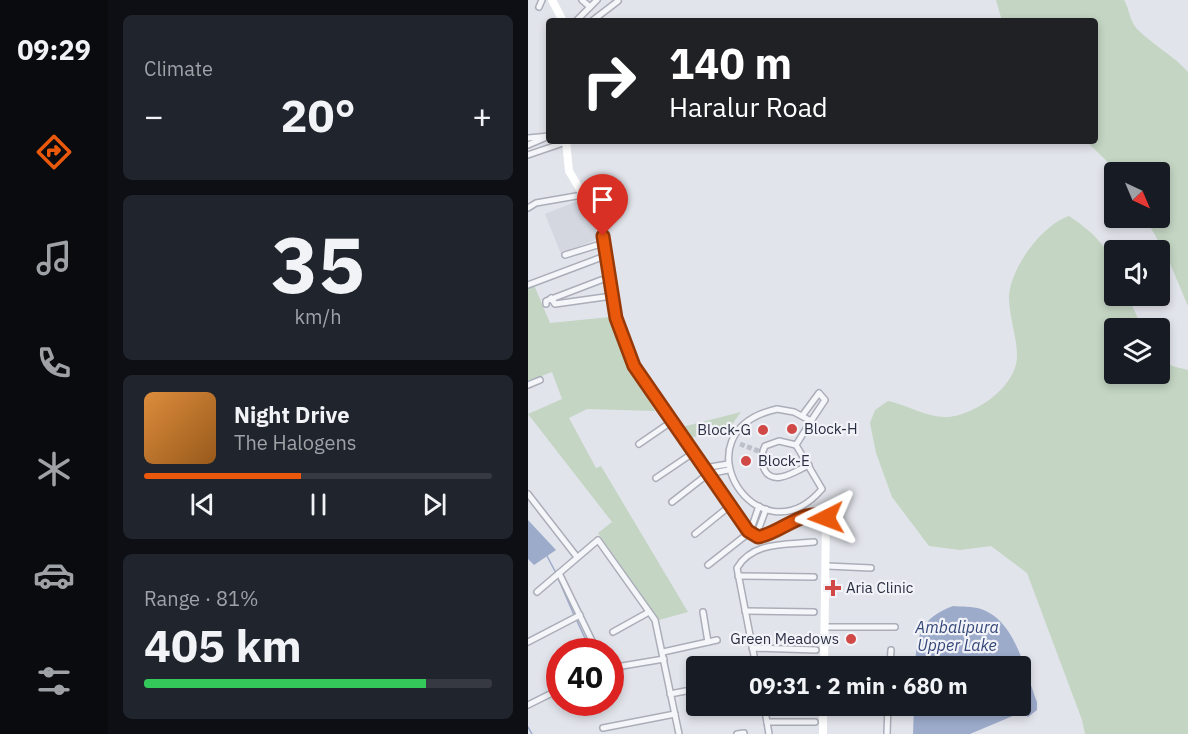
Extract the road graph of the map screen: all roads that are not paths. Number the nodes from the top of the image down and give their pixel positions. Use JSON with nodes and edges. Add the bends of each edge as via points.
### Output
{"nodes":[{"id":1,"x":542,"y":0,"type":"edge"},
{"id":2,"x":552,"y":0,"type":"edge"},
{"id":3,"x":582,"y":0,"type":"edge"},
{"id":4,"x":597,"y":0,"type":"edge"},
{"id":5,"x":618,"y":1,"type":"edge"},
{"id":6,"x":539,"y":7,"type":"dead end"},
{"id":7,"x":590,"y":7,"type":"junction"},
{"id":8,"x":561,"y":18,"type":"edge"},
{"id":9,"x":580,"y":18,"type":"edge"},
{"id":10,"x":596,"y":18,"type":"edge"},
{"id":11,"x":546,"y":136,"type":"edge"},
{"id":12,"x":546,"y":137,"type":"edge"},
{"id":13,"x":528,"y":138,"type":"edge"},
{"id":14,"x":560,"y":144,"type":"edge"},
{"id":15,"x":566,"y":144,"type":"edge"},
{"id":16,"x":528,"y":145,"type":"edge"},
{"id":17,"x":528,"y":155,"type":"edge"},
{"id":18,"x":582,"y":195,"type":"junction"},
{"id":19,"x":528,"y":208,"type":"edge"},
{"id":20,"x":604,"y":243,"type":"junction"},
{"id":21,"x":565,"y":255,"type":"dead end"},
{"id":22,"x":605,"y":256,"type":"junction"},
{"id":23,"x":601,"y":280,"type":"dead end"},
{"id":24,"x":528,"y":285,"type":"edge"},
{"id":25,"x":612,"y":296,"type":"junction"},
{"id":26,"x":551,"y":298,"type":"junction"},
{"id":27,"x":546,"y":304,"type":"dead end"},
{"id":28,"x":540,"y":380,"type":"dead end"},
{"id":29,"x":528,"y":385,"type":"edge"},
{"id":30,"x":802,"y":416,"type":"junction"},
{"id":31,"x":811,"y":421,"type":"junction"},
{"id":32,"x":671,"y":422,"type":"junction"},
{"id":33,"x":733,"y":442,"type":"junction"},
{"id":34,"x":639,"y":444,"type":"dead end"},
{"id":35,"x":740,"y":444,"type":"tunnel mouth"},
{"id":36,"x":796,"y":446,"type":"junction"},
{"id":37,"x":693,"y":453,"type":"junction"},
{"id":38,"x":809,"y":465,"type":"junction"},
{"id":39,"x":728,"y":467,"type":"junction"},
{"id":40,"x":706,"y":471,"type":"junction"},
{"id":41,"x":656,"y":478,"type":"dead end"},
{"id":42,"x":528,"y":494,"type":"edge"},
{"id":43,"x":672,"y":502,"type":"dead end"},
{"id":44,"x":731,"y":505,"type":"junction"},
{"id":45,"x":759,"y":506,"type":"junction"},
{"id":46,"x":766,"y":510,"type":"junction"},
{"id":47,"x":695,"y":534,"type":"dead end"},
{"id":48,"x":753,"y":534,"type":"junction"},
{"id":49,"x":814,"y":542,"type":"dead end"},
{"id":50,"x":577,"y":558,"type":"junction"},
{"id":51,"x":708,"y":565,"type":"dead end"},
{"id":52,"x":827,"y":566,"type":"junction"},
{"id":53,"x":871,"y":568,"type":"dead end"},
{"id":54,"x":557,"y":574,"type":"junction"},
{"id":55,"x":738,"y":576,"type":"junction"},
{"id":56,"x":814,"y":577,"type":"dead end"},
{"id":57,"x":537,"y":592,"type":"dead end"},
{"id":58,"x":745,"y":611,"type":"junction"},
{"id":59,"x":649,"y":612,"type":"junction"},
{"id":60,"x":702,"y":612,"type":"dead end"},
{"id":61,"x":814,"y":612,"type":"dead end"},
{"id":62,"x":577,"y":617,"type":"junction"},
{"id":63,"x":825,"y":627,"type":"junction"},
{"id":64,"x":895,"y":627,"type":"dead end"},
{"id":65,"x":613,"y":632,"type":"dead end"},
{"id":66,"x":589,"y":638,"type":"edge"},
{"id":67,"x":717,"y":640,"type":"dead end"},
{"id":68,"x":528,"y":642,"type":"edge"},
{"id":69,"x":708,"y":642,"type":"junction"},
{"id":70,"x":752,"y":648,"type":"junction"},
{"id":71,"x":816,"y":650,"type":"dead end"},
{"id":72,"x":891,"y":650,"type":"dead end"},
{"id":73,"x":663,"y":652,"type":"junction"},
{"id":74,"x":754,"y":656,"type":"edge"},
{"id":75,"x":824,"y":656,"type":"edge"},
{"id":76,"x":891,"y":656,"type":"edge"},
{"id":77,"x":664,"y":659,"type":"junction"},
{"id":78,"x":624,"y":666,"type":"edge"},
{"id":79,"x":686,"y":691,"type":"edge"},
{"id":80,"x":670,"y":694,"type":"junction"},
{"id":81,"x":546,"y":696,"type":"edge"},
{"id":82,"x":528,"y":705,"type":"edge"},
{"id":83,"x":675,"y":714,"type":"junction"},
{"id":84,"x":766,"y":716,"type":"edge"},
{"id":85,"x":823,"y":716,"type":"edge"},
{"id":86,"x":888,"y":716,"type":"edge"},
{"id":87,"x":767,"y":722,"type":"junction"},
{"id":88,"x":814,"y":722,"type":"dead end"},
{"id":89,"x":603,"y":728,"type":"dead end"},
{"id":90,"x":744,"y":733,"type":"edge"},
{"id":91,"x":679,"y":734,"type":"edge"},
{"id":92,"x":737,"y":734,"type":"edge"},
{"id":93,"x":769,"y":734,"type":"edge"},
{"id":94,"x":823,"y":734,"type":"edge"},
{"id":95,"x":887,"y":734,"type":"edge"}],
"edges":[{"from":1,"to":6,"type":"street"},
{"from":2,"to":8,"type":"street"},
{"from":3,"to":7,"type":"street"},
{"from":4,"to":7,"type":"street"},
{"from":5,"to":10,"type":"street"},
{"from":7,"to":9,"type":"street"},
{"from":11,"to":13,"type":"street"},
{"from":12,"to":16,"type":"street"},
{"from":14,"to":17,"type":"street"},
{"from":15,"to":18,"type":"street","via":[[569,171]]},
{"from":18,"to":19,"type":"street"},
{"from":18,"to":20,"type":"street","via":[[599,223]]},
{"from":20,"to":21,"type":"street"},
{"from":20,"to":22,"type":"street"},
{"from":22,"to":24,"type":"street"},
{"from":22,"to":25,"type":"street"},
{"from":23,"to":26,"type":"street"},
{"from":25,"to":26,"type":"street","via":[[555,304]]},
{"from":25,"to":32,"type":"street","via":[[634,366]]},
{"from":26,"to":27,"type":"street"},
{"from":28,"to":29,"type":"street"},
{"from":30,"to":31,"type":"street"},
{"from":30,"to":31,"type":"street","via":[[819,393],[825,400]]},
{"from":30,"to":33,"type":"street","via":[[788,410],[764,412],[751,418]]},
{"from":31,"to":36,"type":"street"},
{"from":32,"to":34,"type":"street"},
{"from":32,"to":37,"type":"street"},
{"from":33,"to":35,"type":"street"},
{"from":33,"to":39,"type":"street"},
{"from":36,"to":38,"type":"street"},
{"from":36,"to":38,"type":"street","via":[[771,443],[761,452],[763,468],[781,477]]},
{"from":37,"to":40,"type":"street"},
{"from":37,"to":41,"type":"street"},
{"from":38,"to":46,"type":"street","via":[[822,486],[819,492],[794,508]]},
{"from":39,"to":40,"type":"street"},
{"from":39,"to":45,"type":"street","via":[[736,488]]},
{"from":40,"to":43,"type":"street"},
{"from":40,"to":44,"type":"street"},
{"from":42,"to":50,"type":"street"},
{"from":44,"to":47,"type":"street"},
{"from":44,"to":48,"type":"street"},
{"from":45,"to":46,"type":"street"},
{"from":45,"to":48,"type":"street"},
{"from":46,"to":48,"type":"street"},
{"from":48,"to":51,"type":"street"},
{"from":48,"to":52,"type":"street","via":[[770,536],[809,514],[820,514],[826,518]]},
{"from":49,"to":55,"type":"street","via":[[756,548],[742,558]]},
{"from":50,"to":54,"type":"street"},
{"from":50,"to":59,"type":"street","via":[[598,540]]},
{"from":52,"to":53,"type":"street"},
{"from":52,"to":63,"type":"street"},
{"from":54,"to":57,"type":"street"},
{"from":54,"to":62,"type":"street"},
{"from":55,"to":56,"type":"street"},
{"from":55,"to":58,"type":"street"},
{"from":58,"to":61,"type":"street"},
{"from":58,"to":70,"type":"street"},
{"from":59,"to":65,"type":"street"},
{"from":59,"to":73,"type":"street","via":[[658,628]]},
{"from":60,"to":69,"type":"street"},
{"from":62,"to":66,"type":"street"},
{"from":62,"to":68,"type":"street"},
{"from":63,"to":64,"type":"street"},
{"from":63,"to":75,"type":"street"},
{"from":67,"to":69,"type":"street"},
{"from":69,"to":73,"type":"street"},
{"from":70,"to":71,"type":"street"},
{"from":70,"to":74,"type":"street"},
{"from":72,"to":76,"type":"street"},
{"from":73,"to":77,"type":"street"},
{"from":77,"to":78,"type":"street"},
{"from":77,"to":80,"type":"street"},
{"from":79,"to":80,"type":"street"},
{"from":80,"to":83,"type":"street"},
{"from":81,"to":82,"type":"street"},
{"from":83,"to":89,"type":"street"},
{"from":83,"to":91,"type":"street"},
{"from":84,"to":87,"type":"street"},
{"from":85,"to":94,"type":"street"},
{"from":86,"to":95,"type":"street"},
{"from":87,"to":88,"type":"street"},
{"from":87,"to":93,"type":"street"},
{"from":90,"to":92,"type":"street"}]}
